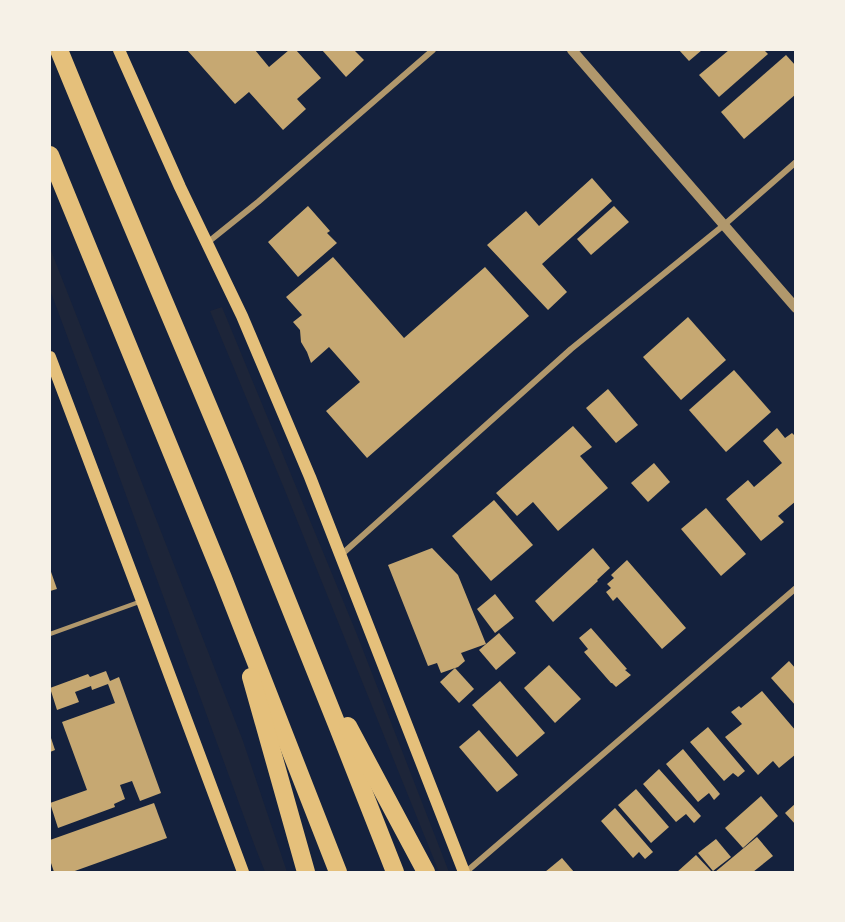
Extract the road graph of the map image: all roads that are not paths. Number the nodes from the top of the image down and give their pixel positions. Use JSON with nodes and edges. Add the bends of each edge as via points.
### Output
{"nodes":[{"id":1,"x":59,"y":50,"type":"edge"},
{"id":2,"x":120,"y":50,"type":"edge"},
{"id":3,"x":433,"y":50,"type":"edge"},
{"id":4,"x":573,"y":50,"type":"edge"},
{"id":5,"x":50,"y":155,"type":"edge"},
{"id":6,"x":795,"y":162,"type":"edge"},
{"id":7,"x":724,"y":225,"type":"junction"},
{"id":8,"x":207,"y":243,"type":"junction"},
{"id":9,"x":795,"y":308,"type":"edge"},
{"id":10,"x":50,"y":357,"type":"edge"},
{"id":11,"x":341,"y":555,"type":"junction"},
{"id":12,"x":223,"y":578,"type":"junction"},
{"id":13,"x":795,"y":588,"type":"edge"},
{"id":14,"x":142,"y":601,"type":"junction"},
{"id":15,"x":50,"y":634,"type":"edge"},
{"id":16,"x":307,"y":648,"type":"junction"},
{"id":17,"x":243,"y":873,"type":"edge"},
{"id":18,"x":306,"y":873,"type":"edge"},
{"id":19,"x":338,"y":873,"type":"edge"},
{"id":20,"x":395,"y":873,"type":"edge"},
{"id":21,"x":426,"y":873,"type":"edge"},
{"id":22,"x":465,"y":873,"type":"edge"}],
"edges":[{"from":1,"to":16,"type":"highway"},
{"from":2,"to":8,"type":"main road"},
{"from":3,"to":8,"type":"street"},
{"from":4,"to":7,"type":"street"},
{"from":5,"to":12,"type":"highway"},
{"from":6,"to":7,"type":"street"},
{"from":7,"to":9,"type":"street"},
{"from":7,"to":11,"type":"street","via":[[571,349]]},
{"from":8,"to":11,"type":"main road","via":[[255,346]]},
{"from":10,"to":14,"type":"main road"},
{"from":11,"to":22,"type":"main road"},
{"from":12,"to":18,"type":"highway"},
{"from":12,"to":19,"type":"highway"},
{"from":13,"to":22,"type":"street"},
{"from":14,"to":15,"type":"lane"},
{"from":14,"to":17,"type":"main road"},
{"from":16,"to":20,"type":"highway"},
{"from":16,"to":21,"type":"highway"}]}
